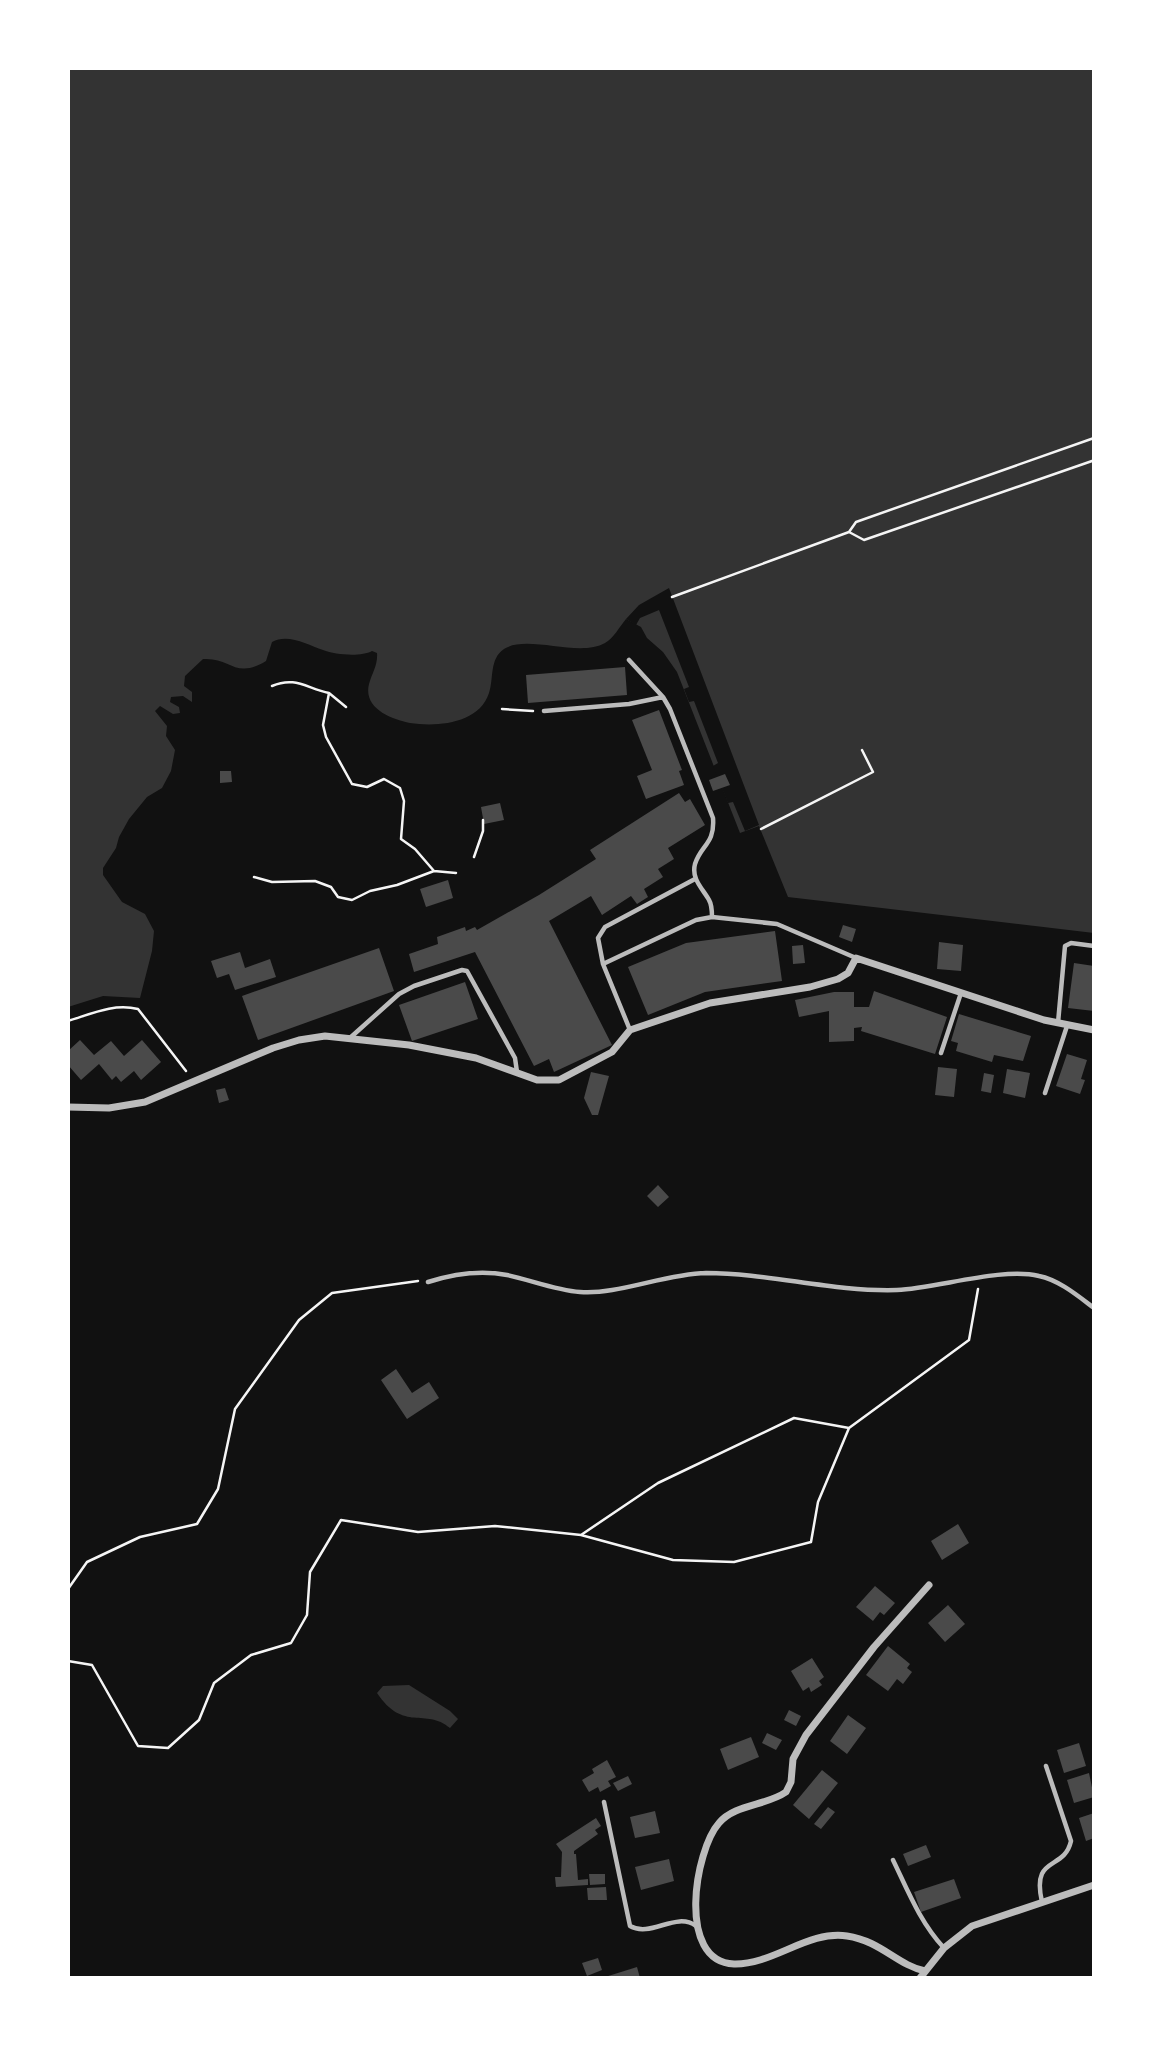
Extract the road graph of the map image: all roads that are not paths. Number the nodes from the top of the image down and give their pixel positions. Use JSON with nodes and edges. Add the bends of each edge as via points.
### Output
{"nodes":[{"id":1,"x":629,"y":660,"type":"dead end"},
{"id":2,"x":663,"y":697,"type":"junction"},
{"id":3,"x":544,"y":711,"type":"road end"},
{"id":4,"x":695,"y":879,"type":"junction"},
{"id":5,"x":712,"y":917,"type":"junction"},
{"id":6,"x":1094,"y":946,"type":"edge"},
{"id":7,"x":856,"y":958,"type":"junction"},
{"id":8,"x":603,"y":964,"type":"junction"},
{"id":9,"x":961,"y":992,"type":"junction"},
{"id":10,"x":1058,"y":1023,"type":"junction"},
{"id":11,"x":1067,"y":1026,"type":"junction"},
{"id":12,"x":630,"y":1030,"type":"junction"},
{"id":13,"x":1094,"y":1030,"type":"edge"},
{"id":14,"x":351,"y":1037,"type":"junction"},
{"id":15,"x":941,"y":1053,"type":"dead end"},
{"id":16,"x":517,"y":1072,"type":"junction"},
{"id":17,"x":1045,"y":1093,"type":"dead end"},
{"id":18,"x":68,"y":1107,"type":"edge"},
{"id":19,"x":428,"y":1282,"type":"road end"},
{"id":20,"x":1094,"y":1308,"type":"edge"},
{"id":21,"x":929,"y":1585,"type":"dead end"},
{"id":22,"x":1046,"y":1766,"type":"dead end"},
{"id":23,"x":604,"y":1802,"type":"dead end"},
{"id":24,"x":893,"y":1860,"type":"dead end"},
{"id":25,"x":1094,"y":1885,"type":"edge"},
{"id":26,"x":1042,"y":1902,"type":"junction"},
{"id":27,"x":696,"y":1926,"type":"junction"},
{"id":28,"x":944,"y":1948,"type":"junction"},
{"id":29,"x":922,"y":1974,"type":"edge"}],
"edges":[{"from":1,"to":2,"type":"lane"},
{"from":2,"to":3,"type":"lane"},
{"from":2,"to":4,"type":"lane","via":[[713,818],[711,838],[695,864]]},
{"from":4,"to":5,"type":"lane","via":[[711,903]]},
{"from":4,"to":8,"type":"lane","via":[[604,927],[598,938]]},
{"from":5,"to":7,"type":"lane","via":[[777,923]]},
{"from":5,"to":8,"type":"lane","via":[[696,920]]},
{"from":6,"to":10,"type":"lane","via":[[1065,946]]},
{"from":7,"to":9,"type":"street"},
{"from":7,"to":12,"type":"street","via":[[848,973],[838,979],[710,1003]]},
{"from":8,"to":12,"type":"lane"},
{"from":9,"to":10,"type":"street"},
{"from":9,"to":15,"type":"lane"},
{"from":10,"to":11,"type":"street"},
{"from":11,"to":13,"type":"street"},
{"from":11,"to":17,"type":"lane"},
{"from":12,"to":16,"type":"street","via":[[612,1052],[559,1080],[537,1080]]},
{"from":14,"to":16,"type":"street","via":[[476,1058]]},
{"from":14,"to":16,"type":"lane","via":[[414,986],[467,971],[515,1058]]},
{"from":14,"to":18,"type":"street","via":[[325,1036],[273,1048],[129,1106]]},
{"from":19,"to":20,"type":"lane","via":[[482,1273],[594,1292],[688,1274],[751,1275],[865,1290],[1021,1274],[1053,1281]]},
{"from":21,"to":27,"type":"street","via":[[806,1735],[793,1759],[786,1792],[729,1814],[712,1833],[701,1866]]},
{"from":22,"to":26,"type":"lane","via":[[1071,1840],[1066,1854],[1042,1871],[1038,1886]]},
{"from":23,"to":27,"type":"lane","via":[[630,1926],[653,1928],[684,1920]]},
{"from":24,"to":28,"type":"lane","via":[[925,1925]]},
{"from":25,"to":26,"type":"street"},
{"from":26,"to":28,"type":"street","via":[[972,1926]]},
{"from":27,"to":29,"type":"street","via":[[704,1947],[725,1964],[752,1962],[817,1940],[845,1936],[885,1949]]},
{"from":28,"to":29,"type":"street"}]}
